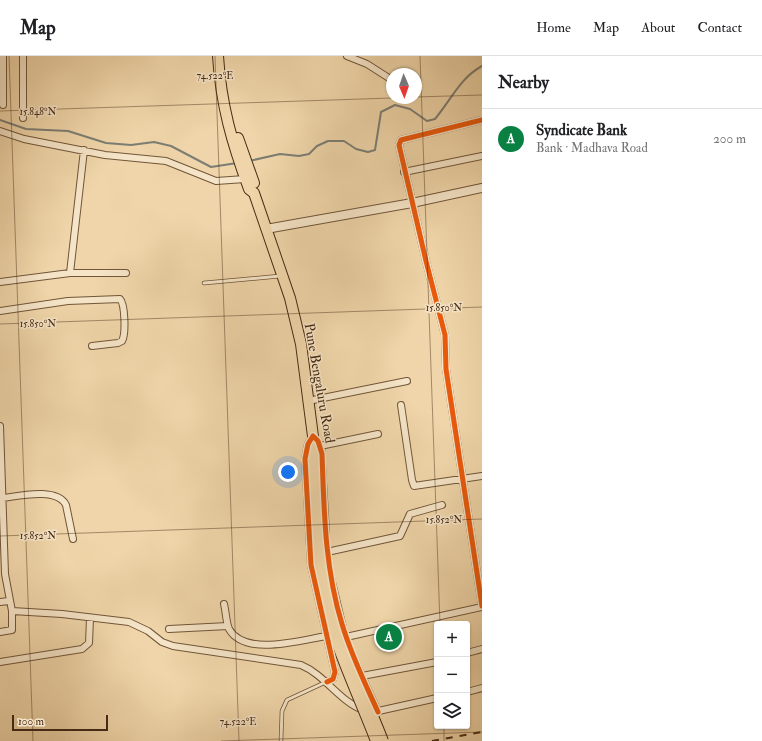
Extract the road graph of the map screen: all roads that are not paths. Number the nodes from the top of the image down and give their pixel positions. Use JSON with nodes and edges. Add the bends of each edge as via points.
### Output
{"nodes":[{"id":1,"x":3,"y":56,"type":"edge"},
{"id":2,"x":23,"y":56,"type":"edge"},
{"id":3,"x":218,"y":56,"type":"edge"},
{"id":4,"x":223,"y":56,"type":"edge"},
{"id":5,"x":347,"y":56,"type":"edge"},
{"id":6,"x":386,"y":76,"type":"edge"},
{"id":7,"x":3,"y":105,"type":"dead end"},
{"id":8,"x":23,"y":118,"type":"dead end"},
{"id":9,"x":482,"y":120,"type":"edge"},
{"id":10,"x":0,"y":131,"type":"edge"},
{"id":11,"x":84,"y":150,"type":"junction"},
{"id":12,"x":240,"y":154,"type":"junction"},
{"id":13,"x":482,"y":156,"type":"edge"},
{"id":14,"x":245,"y":169,"type":"junction"},
{"id":15,"x":404,"y":172,"type":"junction"},
{"id":16,"x":246,"y":180,"type":"junction"},
{"id":17,"x":482,"y":188,"type":"edge"},
{"id":18,"x":254,"y":193,"type":"junction"},
{"id":19,"x":412,"y":203,"type":"junction"},
{"id":20,"x":266,"y":229,"type":"junction"},
{"id":21,"x":70,"y":273,"type":"junction"},
{"id":22,"x":126,"y":273,"type":"dead end"},
{"id":23,"x":282,"y":276,"type":"junction"},
{"id":24,"x":0,"y":282,"type":"edge"},
{"id":25,"x":204,"y":283,"type":"dead end"},
{"id":26,"x":0,"y":311,"type":"edge"},
{"id":27,"x":92,"y":346,"type":"dead end"},
{"id":28,"x":407,"y":381,"type":"dead end"},
{"id":29,"x":308,"y":401,"type":"junction"},
{"id":30,"x":401,"y":405,"type":"dead end"},
{"id":31,"x":0,"y":426,"type":"edge"},
{"id":32,"x":378,"y":434,"type":"dead end"},
{"id":33,"x":316,"y":442,"type":"junction"},
{"id":34,"x":482,"y":476,"type":"edge"},
{"id":35,"x":464,"y":479,"type":"junction"},
{"id":36,"x":1,"y":482,"type":"edge"},
{"id":37,"x":3,"y":498,"type":"junction"},
{"id":38,"x":442,"y":504,"type":"dead end"},
{"id":39,"x":73,"y":538,"type":"dead end"},
{"id":40,"x":2,"y":549,"type":"edge"},
{"id":41,"x":327,"y":552,"type":"junction"},
{"id":42,"x":3,"y":575,"type":"edge"},
{"id":43,"x":9,"y":601,"type":"junction"},
{"id":44,"x":0,"y":602,"type":"edge"},
{"id":45,"x":224,"y":604,"type":"dead end"},
{"id":46,"x":482,"y":606,"type":"edge"},
{"id":47,"x":12,"y":611,"type":"junction"},
{"id":48,"x":90,"y":618,"type":"junction"},
{"id":49,"x":228,"y":626,"type":"junction"},
{"id":50,"x":170,"y":630,"type":"dead end"},
{"id":51,"x":0,"y":632,"type":"edge"},
{"id":52,"x":326,"y":636,"type":"junction"},
{"id":53,"x":346,"y":637,"type":"junction"},
{"id":54,"x":482,"y":649,"type":"edge"},
{"id":55,"x":470,"y":653,"type":"edge"},
{"id":56,"x":0,"y":662,"type":"edge"},
{"id":57,"x":434,"y":663,"type":"edge"},
{"id":58,"x":362,"y":676,"type":"junction"},
{"id":59,"x":327,"y":682,"type":"junction"},
{"id":60,"x":482,"y":688,"type":"edge"},
{"id":61,"x":470,"y":691,"type":"edge"},
{"id":62,"x":434,"y":699,"type":"edge"},
{"id":63,"x":378,"y":712,"type":"junction"},
{"id":64,"x":281,"y":740,"type":"dead end"},
{"id":65,"x":376,"y":741,"type":"edge"},
{"id":66,"x":383,"y":741,"type":"edge"}],
"edges":[{"from":1,"to":7,"type":"street"},
{"from":2,"to":8,"type":"street"},
{"from":3,"to":12,"type":"main road","name":"Pune Bengaluru Road","via":[[223,105]]},
{"from":4,"to":12,"type":"main road","via":[[227,101]]},
{"from":5,"to":6,"type":"street","via":[[367,64]]},
{"from":9,"to":15,"type":"street","via":[[401,140],[399,145]]},
{"from":10,"to":11,"type":"street","via":[[52,145]]},
{"from":11,"to":16,"type":"street","via":[[117,157],[166,161],[216,181]]},
{"from":11,"to":21,"type":"street"},
{"from":12,"to":14,"type":"main road","name":"Pune Bengaluru Road"},
{"from":13,"to":15,"type":"street"},
{"from":14,"to":16,"type":"main road","name":"Pune Bengaluru Road"},
{"from":14,"to":18,"type":"main road","via":[[255,186]]},
{"from":15,"to":19,"type":"street"},
{"from":16,"to":18,"type":"main road","name":"Pune Bengaluru Road","via":[[249,189]]},
{"from":17,"to":19,"type":"street"},
{"from":18,"to":20,"type":"main road","name":"Pune Bengaluru Road"},
{"from":19,"to":20,"type":"street"},
{"from":19,"to":35,"type":"street","via":[[445,335],[446,369]]},
{"from":20,"to":23,"type":"main road","name":"Pune Bengaluru Road"},
{"from":21,"to":22,"type":"street"},
{"from":21,"to":24,"type":"street"},
{"from":23,"to":25,"type":"lane"},
{"from":23,"to":29,"type":"main road","name":"Pune Bengaluru Road","via":[[301,344]]},
{"from":26,"to":27,"type":"street","via":[[68,301],[120,299],[123,303],[125,333],[122,341]]},
{"from":28,"to":29,"type":"street"},
{"from":29,"to":33,"type":"main road","name":"Pune Bengaluru Road"},
{"from":30,"to":35,"type":"street","via":[[413,484],[417,487]]},
{"from":31,"to":36,"type":"street"},
{"from":32,"to":33,"type":"street"},
{"from":33,"to":41,"type":"street"},
{"from":33,"to":52,"type":"street","via":[[308,444],[305,459],[310,565]]},
{"from":33,"to":65,"type":"main road","bridge":true,"via":[[311,449],[314,550],[322,594],[336,644]]},
{"from":33,"to":66,"type":"main road","name":"Pune Bengaluru Road","bridge":true,"via":[[324,567],[331,605]]},
{"from":34,"to":35,"type":"street"},
{"from":35,"to":46,"type":"street"},
{"from":36,"to":37,"type":"street"},
{"from":37,"to":39,"type":"street","via":[[41,494],[58,497],[66,505]]},
{"from":37,"to":40,"type":"street"},
{"from":38,"to":41,"type":"street","via":[[410,514],[400,536]]},
{"from":40,"to":42,"type":"street"},
{"from":41,"to":53,"type":"street","via":[[332,586]]},
{"from":42,"to":43,"type":"street"},
{"from":43,"to":44,"type":"street"},
{"from":43,"to":47,"type":"street"},
{"from":45,"to":49,"type":"street"},
{"from":46,"to":53,"type":"street"},
{"from":47,"to":48,"type":"street"},
{"from":47,"to":51,"type":"street","via":[[12,630]]},
{"from":48,"to":56,"type":"street","via":[[89,643],[82,649]]},
{"from":48,"to":59,"type":"street","via":[[138,625],[162,642],[173,646],[301,665],[313,670]]},
{"from":49,"to":50,"type":"street"},
{"from":49,"to":52,"type":"street","via":[[240,640],[254,645]]},
{"from":52,"to":59,"type":"street","via":[[336,672],[333,679]]},
{"from":53,"to":58,"type":"street"},
{"from":54,"to":55,"type":"street"},
{"from":57,"to":58,"type":"street"},
{"from":58,"to":63,"type":"street"},
{"from":59,"to":63,"type":"street","via":[[360,709]]},
{"from":59,"to":64,"type":"lane","via":[[287,700],[282,712]]},
{"from":60,"to":61,"type":"street"},
{"from":62,"to":63,"type":"street"}]}
